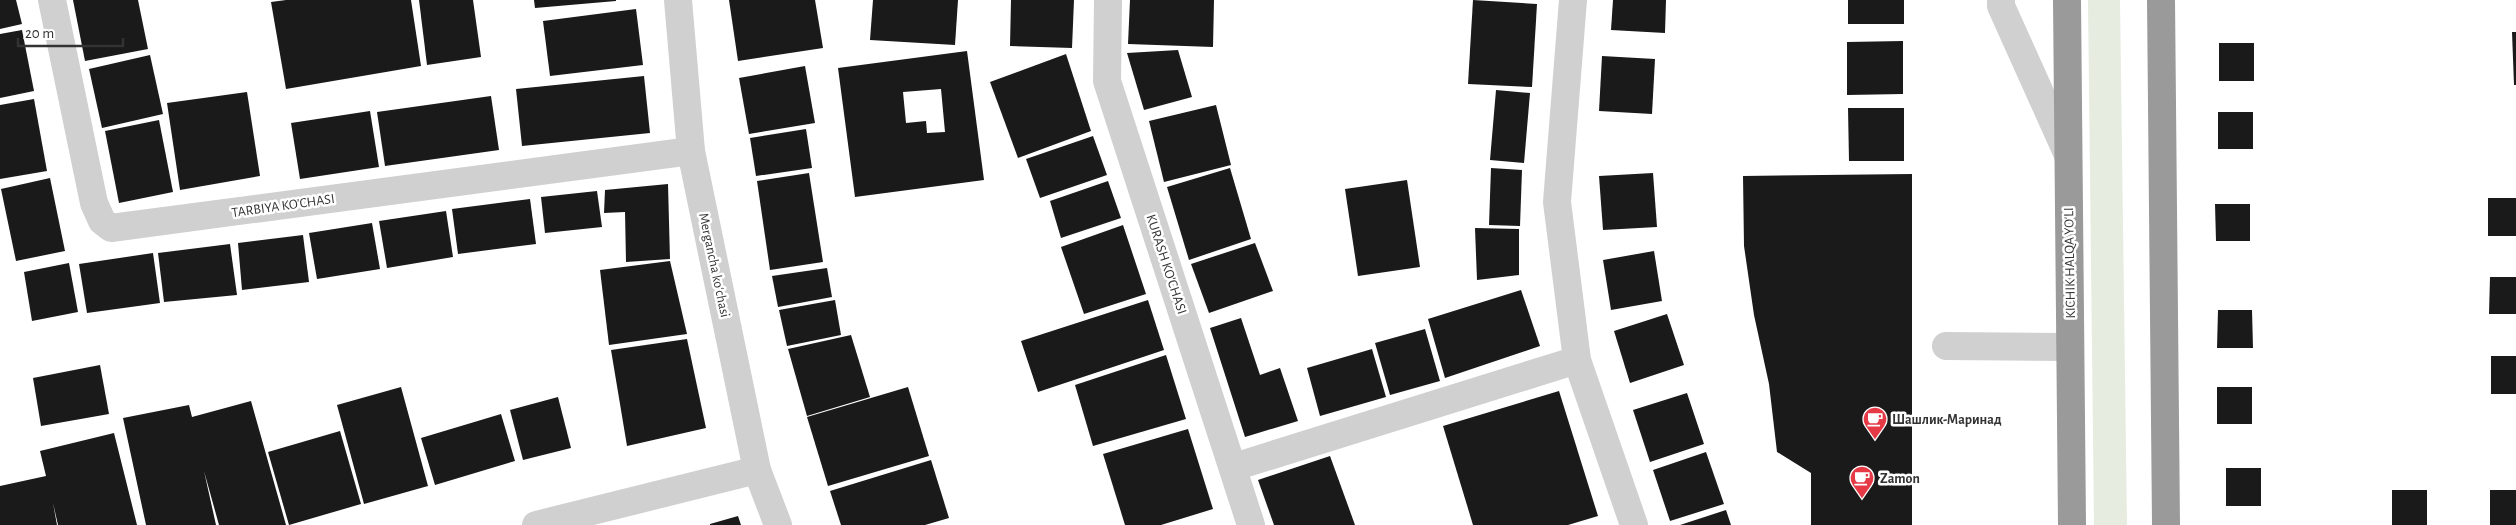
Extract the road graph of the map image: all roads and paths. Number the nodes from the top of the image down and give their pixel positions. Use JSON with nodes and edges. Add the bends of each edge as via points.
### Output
{"nodes":[{"id":1,"x":52,"y":0,"type":"edge"},
{"id":2,"x":678,"y":0,"type":"edge"},
{"id":3,"x":1108,"y":0,"type":"edge"},
{"id":4,"x":1573,"y":0,"type":"edge"},
{"id":5,"x":2001,"y":0,"type":"edge"},
{"id":6,"x":2067,"y":0,"type":"edge"},
{"id":7,"x":2161,"y":0,"type":"edge"},
{"id":8,"x":691,"y":151,"type":"junction"},
{"id":9,"x":2068,"y":155,"type":"junction"},
{"id":10,"x":1946,"y":346,"type":"dead end"},
{"id":11,"x":2070,"y":347,"type":"junction"},
{"id":12,"x":1577,"y":360,"type":"junction"},
{"id":13,"x":1234,"y":467,"type":"junction"},
{"id":14,"x":757,"y":470,"type":"junction"},
{"id":15,"x":536,"y":525,"type":"edge"},
{"id":16,"x":778,"y":525,"type":"edge"},
{"id":17,"x":1251,"y":525,"type":"edge"},
{"id":18,"x":1634,"y":525,"type":"edge"},
{"id":19,"x":2072,"y":525,"type":"edge"},
{"id":20,"x":2166,"y":525,"type":"edge"}],
"edges":[{"from":1,"to":8,"type":"street","name":"TARBIYA KO'CHASI","via":[[94,203],[102,221],[111,228]]},
{"from":2,"to":8,"type":"street","name":"Mergancha koʻchasi"},
{"from":3,"to":13,"type":"street","name":"KURASH KO'CHASI","via":[[1107,80]]},
{"from":4,"to":12,"type":"street","via":[[1557,202]]},
{"from":5,"to":9,"type":"street"},
{"from":6,"to":9,"type":"highway","name":"KICHIK HALQA YO'LI"},
{"from":7,"to":20,"type":"highway"},
{"from":8,"to":14,"type":"street","name":"Mergancha koʻchasi"},
{"from":9,"to":11,"type":"highway","name":"KICHIK HALQA YO'LI"},
{"from":10,"to":11,"type":"street"},
{"from":11,"to":19,"type":"highway","name":"KICHIK HALQA YO'LI"},
{"from":12,"to":13,"type":"street"},
{"from":12,"to":18,"type":"street"},
{"from":13,"to":17,"type":"street","name":"KURASH KO'CHASI"},
{"from":14,"to":15,"type":"street"},
{"from":14,"to":16,"type":"street","name":"Mergancha koʻchasi"}]}
